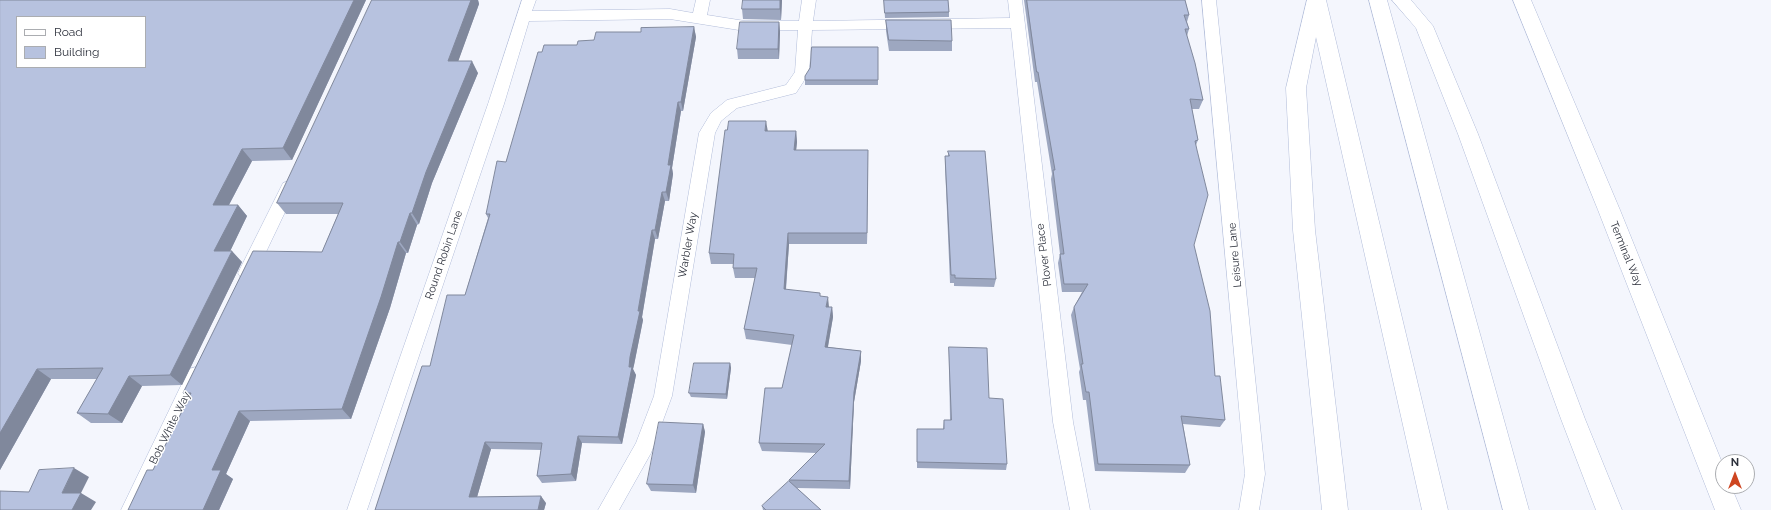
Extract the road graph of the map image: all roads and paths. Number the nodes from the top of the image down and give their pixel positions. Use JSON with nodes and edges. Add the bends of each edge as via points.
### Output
{"nodes":[{"id":1,"x":703,"y":0,"type":"edge"},
{"id":2,"x":809,"y":0,"type":"edge"},
{"id":3,"x":1015,"y":0,"type":"edge"},
{"id":4,"x":1209,"y":0,"type":"edge"},
{"id":5,"x":1316,"y":0,"type":"edge"},
{"id":6,"x":1378,"y":0,"type":"edge"},
{"id":7,"x":1401,"y":0,"type":"edge"},
{"id":8,"x":1522,"y":0,"type":"edge"},
{"id":9,"x":526,"y":8,"type":"edge"},
{"id":10,"x":699,"y":19,"type":"junction"},
{"id":11,"x":1017,"y":23,"type":"junction"},
{"id":12,"x":805,"y":25,"type":"junction"},
{"id":13,"x":295,"y":172,"type":"edge"},
{"id":14,"x":240,"y":286,"type":"edge"},
{"id":15,"x":205,"y":358,"type":"edge"},
{"id":16,"x":131,"y":510,"type":"edge"},
{"id":17,"x":357,"y":510,"type":"edge"},
{"id":18,"x":608,"y":510,"type":"edge"},
{"id":19,"x":1080,"y":510,"type":"edge"},
{"id":20,"x":1249,"y":510,"type":"edge"},
{"id":21,"x":1335,"y":510,"type":"edge"},
{"id":22,"x":1435,"y":510,"type":"edge"},
{"id":23,"x":1516,"y":510,"type":"edge"},
{"id":24,"x":1610,"y":510,"type":"edge"},
{"id":25,"x":1728,"y":510,"type":"edge"}],
"edges":[{"from":1,"to":10,"type":"lane"},
{"from":2,"to":12,"type":"lane","name":"Warbler Way"},
{"from":3,"to":11,"type":"lane","name":"Plover Place"},
{"from":4,"to":20,"type":"lane","name":"Leisure Lane","via":[[1255,474]]},
{"from":5,"to":21,"type":"main road","via":[[1296,88],[1304,230]]},
{"from":5,"to":22,"type":"main road"},
{"from":6,"to":23,"type":"main road"},
{"from":7,"to":24,"type":"main road","via":[[1424,26],[1468,134],[1573,419]]},
{"from":8,"to":25,"type":"main road","name":"Terminal Way","via":[[1609,210]]},
{"from":9,"to":10,"type":"lane","via":[[670,14]]},
{"from":9,"to":17,"type":"lane","name":"Round Robin Lane","via":[[496,104]]},
{"from":10,"to":12,"type":"lane","via":[[745,26]]},
{"from":11,"to":12,"type":"lane"},
{"from":11,"to":19,"type":"lane","name":"Plover Place","via":[[1063,422]]},
{"from":12,"to":18,"type":"lane","name":"Warbler Way","via":[[802,73],[791,89],[732,104],[716,117],[707,133],[664,396],[644,447]]},
{"from":13,"to":14,"type":"lane"},
{"from":15,"to":16,"type":"lane","name":"Bob White Way"}]}
